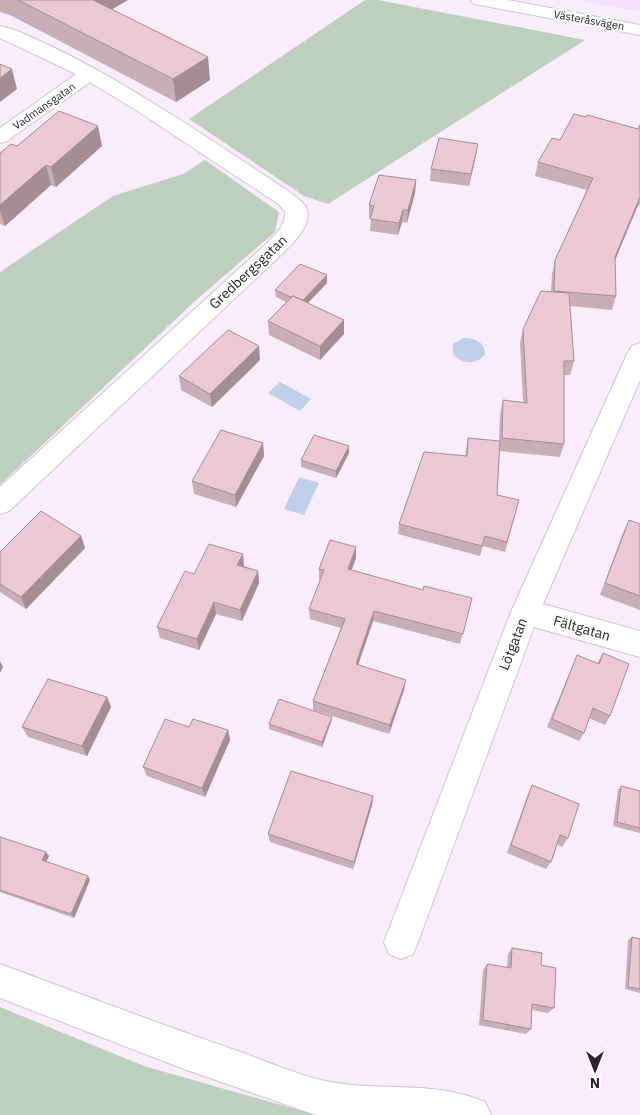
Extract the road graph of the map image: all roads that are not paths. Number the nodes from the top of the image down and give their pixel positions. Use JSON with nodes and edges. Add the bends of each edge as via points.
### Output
{"nodes":[{"id":1,"x":480,"y":0,"type":"edge"},
{"id":2,"x":640,"y":30,"type":"edge"},
{"id":3,"x":0,"y":31,"type":"edge"},
{"id":4,"x":89,"y":74,"type":"junction"},
{"id":5,"x":0,"y":137,"type":"edge"},
{"id":6,"x":640,"y":352,"type":"edge"},
{"id":7,"x":0,"y":502,"type":"edge"},
{"id":8,"x":525,"y":612,"type":"junction"},
{"id":9,"x":640,"y":644,"type":"edge"},
{"id":10,"x":401,"y":942,"type":"dead end"},
{"id":11,"x":0,"y":982,"type":"edge"},
{"id":12,"x":472,"y":1115,"type":"edge"}],
"edges":[{"from":1,"to":2,"type":"street","name":"Västeråsvägen"},
{"from":3,"to":4,"type":"street","name":"Gredbergsgatan","via":[[34,44]]},
{"from":4,"to":5,"type":"street","name":"Vadmansgatan"},
{"from":4,"to":7,"type":"street","name":"Gredbergsgatan","via":[[284,198],[296,209],[297,218],[293,229],[274,249]]},
{"from":6,"to":8,"type":"street","name":"Lötgatan"},
{"from":8,"to":9,"type":"street","name":"Fältgatan"},
{"from":8,"to":10,"type":"street","name":"Lötgatan"},
{"from":11,"to":12,"type":"street","via":[[320,1098],[353,1104],[430,1106]]}]}
